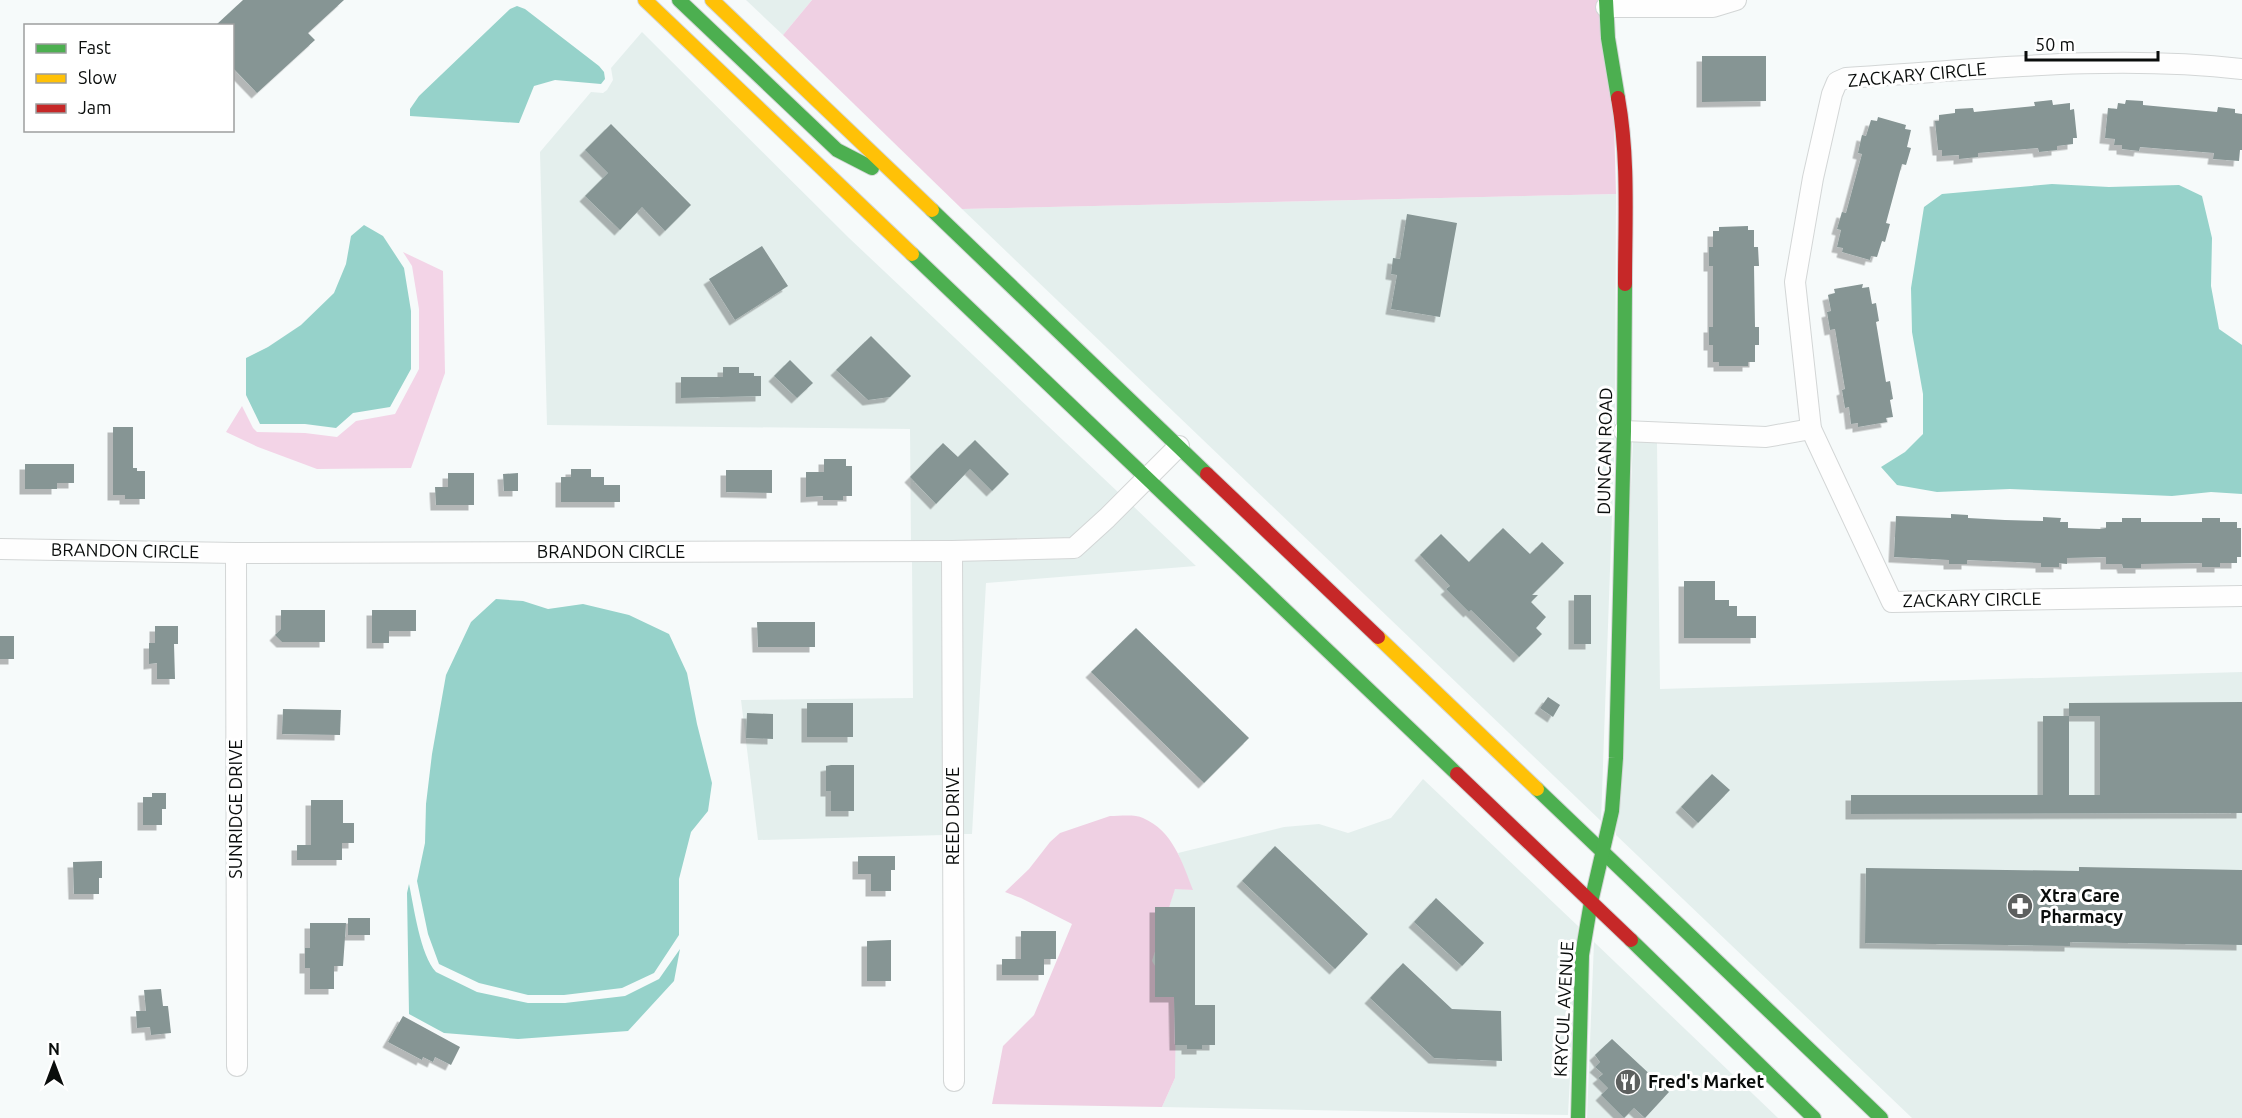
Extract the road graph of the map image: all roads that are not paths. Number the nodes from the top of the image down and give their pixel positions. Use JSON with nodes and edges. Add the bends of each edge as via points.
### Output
{"nodes":[{"id":1,"x":645,"y":0,"type":"edge"},
{"id":2,"x":680,"y":0,"type":"edge"},
{"id":3,"x":712,"y":0,"type":"edge"},
{"id":4,"x":1736,"y":0,"type":"edge"},
{"id":5,"x":1606,"y":4,"type":"edge"},
{"id":6,"x":2242,"y":69,"type":"edge"},
{"id":7,"x":909,"y":189,"type":"junction"},
{"id":8,"x":1811,"y":429,"type":"junction"},
{"id":9,"x":1624,"y":431,"type":"junction"},
{"id":10,"x":1179,"y":446,"type":"junction"},
{"id":11,"x":1146,"y":480,"type":"junction"},
{"id":12,"x":0,"y":549,"type":"edge"},
{"id":13,"x":952,"y":551,"type":"junction"},
{"id":14,"x":236,"y":553,"type":"junction"},
{"id":15,"x":2242,"y":596,"type":"edge"},
{"id":16,"x":1604,"y":851,"type":"junction"},
{"id":17,"x":1591,"y":902,"type":"junction"},
{"id":18,"x":237,"y":1066,"type":"dead end"},
{"id":19,"x":954,"y":1081,"type":"dead end"},
{"id":20,"x":1578,"y":1118,"type":"edge"},
{"id":21,"x":1814,"y":1118,"type":"edge"},
{"id":22,"x":1881,"y":1118,"type":"edge"}],
"edges":[{"from":1,"to":11,"type":"main road"},
{"from":2,"to":7,"type":"main road","via":[[837,150]]},
{"from":3,"to":7,"type":"main road"},
{"from":4,"to":5,"type":"street","via":[[1713,7]]},
{"from":5,"to":9,"type":"main road","name":"DUNCAN ROAD","via":[[1624,137]]},
{"from":6,"to":8,"type":"street","name":"ZACKARY CIRCLE","via":[[2110,62],[1846,78],[1837,82],[1813,178],[1795,282]]},
{"from":7,"to":10,"type":"main road"},
{"from":8,"to":9,"type":"street","via":[[1766,437]]},
{"from":8,"to":15,"type":"street","name":"ZACKARY CIRCLE","via":[[1892,602]]},
{"from":9,"to":16,"type":"main road","name":"DUNCAN ROAD","via":[[1616,758]]},
{"from":10,"to":11,"type":"street","name":"BRANDON CIRCLE"},
{"from":10,"to":16,"type":"main road"},
{"from":11,"to":13,"type":"street","name":"BRANDON CIRCLE","via":[[1074,548]]},
{"from":11,"to":17,"type":"main road"},
{"from":12,"to":14,"type":"street","name":"BRANDON CIRCLE"},
{"from":13,"to":14,"type":"street","name":"BRANDON CIRCLE"},
{"from":13,"to":19,"type":"street","name":"REED DRIVE"},
{"from":14,"to":18,"type":"street","name":"SUNRIDGE DRIVE"},
{"from":16,"to":17,"type":"main road","name":"DUNCAN ROAD"},
{"from":16,"to":22,"type":"main road"},
{"from":17,"to":20,"type":"main road","name":"KRYCUL AVENUE","via":[[1580,981]]},
{"from":17,"to":21,"type":"main road"}]}
